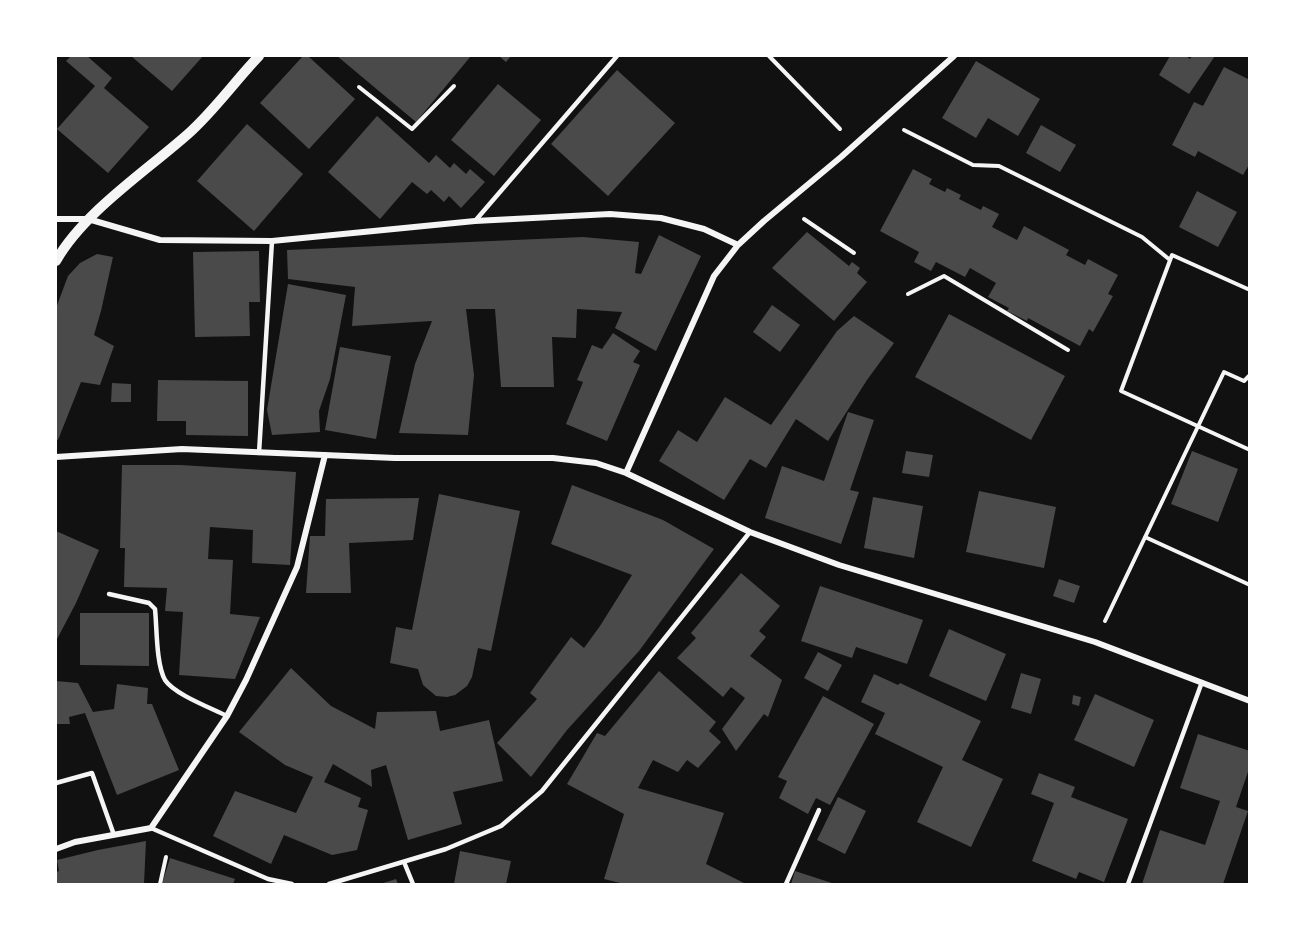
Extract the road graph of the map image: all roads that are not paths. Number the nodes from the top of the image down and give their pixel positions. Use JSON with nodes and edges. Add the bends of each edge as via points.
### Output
{"nodes":[{"id":1,"x":259,"y":56,"type":"edge"},
{"id":2,"x":617,"y":56,"type":"edge"},
{"id":3,"x":954,"y":56,"type":"edge"},
{"id":4,"x":56,"y":219,"type":"edge"},
{"id":5,"x":88,"y":219,"type":"junction"},
{"id":6,"x":474,"y":221,"type":"junction"},
{"id":7,"x":272,"y":241,"type":"junction"},
{"id":8,"x":738,"y":245,"type":"junction"},
{"id":9,"x":56,"y":261,"type":"edge"},
{"id":10,"x":259,"y":453,"type":"junction"},
{"id":11,"x":326,"y":454,"type":"junction"},
{"id":12,"x":56,"y":457,"type":"edge"},
{"id":13,"x":626,"y":472,"type":"junction"},
{"id":14,"x":750,"y":532,"type":"junction"},
{"id":15,"x":109,"y":594,"type":"dead end"},
{"id":16,"x":1202,"y":682,"type":"junction"},
{"id":17,"x":1250,"y":701,"type":"edge"},
{"id":18,"x":227,"y":716,"type":"junction"},
{"id":19,"x":56,"y":783,"type":"edge"},
{"id":20,"x":819,"y":810,"type":"dead end"},
{"id":21,"x":151,"y":828,"type":"junction"},
{"id":22,"x":114,"y":835,"type":"junction"},
{"id":23,"x":56,"y":849,"type":"edge"},
{"id":24,"x":404,"y":862,"type":"junction"},
{"id":25,"x":292,"y":885,"type":"edge"},
{"id":26,"x":328,"y":885,"type":"edge"},
{"id":27,"x":412,"y":885,"type":"edge"},
{"id":28,"x":786,"y":885,"type":"edge"},
{"id":29,"x":1128,"y":885,"type":"edge"}],
"edges":[{"from":1,"to":5,"type":"street","via":[[190,132]]},
{"from":2,"to":6,"type":"lane"},
{"from":3,"to":8,"type":"street"},
{"from":4,"to":5,"type":"street"},
{"from":5,"to":7,"type":"street","via":[[160,240]]},
{"from":5,"to":9,"type":"street"},
{"from":6,"to":7,"type":"street"},
{"from":6,"to":8,"type":"street","via":[[610,214],[661,218],[704,229]]},
{"from":7,"to":10,"type":"lane"},
{"from":8,"to":13,"type":"street","via":[[714,276]]},
{"from":10,"to":11,"type":"street"},
{"from":10,"to":12,"type":"street","via":[[182,449]]},
{"from":11,"to":13,"type":"street","via":[[553,458],[596,463]]},
{"from":11,"to":18,"type":"street","via":[[297,567]]},
{"from":13,"to":14,"type":"street"},
{"from":14,"to":16,"type":"street","via":[[839,565],[1095,642]]},
{"from":14,"to":24,"type":"lane","via":[[542,791],[501,826]]},
{"from":15,"to":18,"type":"lane","via":[[149,603],[155,609],[165,680],[174,689]]},
{"from":16,"to":17,"type":"street"},
{"from":16,"to":29,"type":"lane"},
{"from":18,"to":21,"type":"street"},
{"from":19,"to":22,"type":"lane","via":[[92,773]]},
{"from":20,"to":28,"type":"lane"},
{"from":21,"to":22,"type":"street"},
{"from":21,"to":25,"type":"lane","via":[[268,879]]},
{"from":22,"to":23,"type":"street"},
{"from":24,"to":26,"type":"lane"},
{"from":24,"to":27,"type":"lane"}]}
